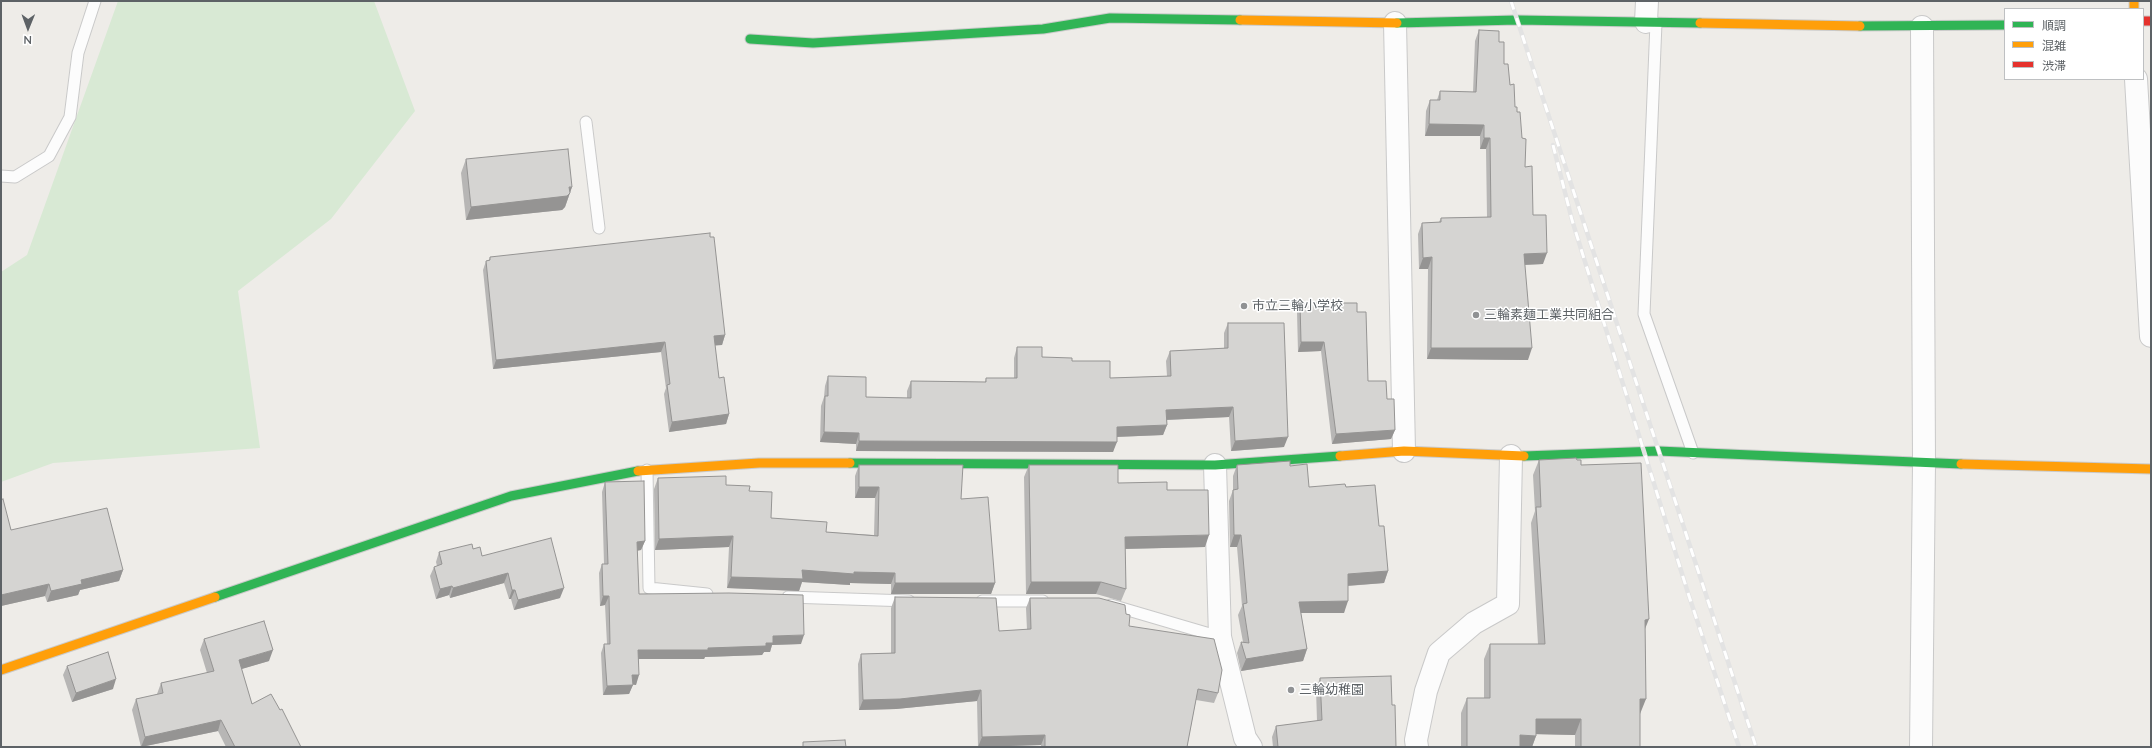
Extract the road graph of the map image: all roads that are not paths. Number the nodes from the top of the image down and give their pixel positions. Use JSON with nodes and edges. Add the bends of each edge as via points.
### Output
{"nodes":[{"id":1,"x":95,"y":1,"type":"edge"},
{"id":2,"x":1647,"y":1,"type":"edge"},
{"id":3,"x":1107,"y":7,"type":"dead end"},
{"id":4,"x":1110,"y":18,"type":"junction"},
{"id":5,"x":1396,"y":23,"type":"junction"},
{"id":6,"x":1651,"y":23,"type":"junction"},
{"id":7,"x":2004,"y":25,"type":"edge"},
{"id":8,"x":1922,"y":27,"type":"junction"},
{"id":9,"x":750,"y":39,"type":"dead end"},
{"id":10,"x":2136,"y":80,"type":"edge"},
{"id":11,"x":586,"y":122,"type":"dead end"},
{"id":12,"x":1,"y":176,"type":"edge"},
{"id":13,"x":599,"y":228,"type":"dead end"},
{"id":14,"x":2151,"y":336,"type":"edge"},
{"id":15,"x":1404,"y":451,"type":"junction"},
{"id":16,"x":1693,"y":453,"type":"junction"},
{"id":17,"x":1511,"y":456,"type":"junction"},
{"id":18,"x":1924,"y":463,"type":"junction"},
{"id":19,"x":1215,"y":465,"type":"junction"},
{"id":20,"x":2151,"y":469,"type":"edge"},
{"id":21,"x":647,"y":470,"type":"junction"},
{"id":22,"x":718,"y":594,"type":"edge"},
{"id":23,"x":773,"y":596,"type":"edge"},
{"id":24,"x":923,"y":601,"type":"edge"},
{"id":25,"x":970,"y":601,"type":"edge"},
{"id":26,"x":1057,"y":601,"type":"edge"},
{"id":27,"x":1104,"y":603,"type":"edge"},
{"id":28,"x":1220,"y":637,"type":"junction"},
{"id":29,"x":1,"y":670,"type":"edge"},
{"id":30,"x":1251,"y":747,"type":"edge"},
{"id":31,"x":1417,"y":747,"type":"edge"},
{"id":32,"x":1921,"y":747,"type":"edge"}],
"edges":[{"from":1,"to":12,"type":"lane","via":[[78,53],[70,117],[49,156],[15,177]]},
{"from":2,"to":6,"type":"street"},
{"from":3,"to":4,"type":"street"},
{"from":4,"to":5,"type":"street"},
{"from":4,"to":9,"type":"street","via":[[1043,30],[821,42]]},
{"from":5,"to":6,"type":"street","via":[[1517,20]]},
{"from":5,"to":15,"type":"street"},
{"from":6,"to":8,"type":"street"},
{"from":6,"to":16,"type":"lane","via":[[1644,314]]},
{"from":7,"to":8,"type":"street"},
{"from":8,"to":18,"type":"street"},
{"from":10,"to":14,"type":"street"},
{"from":11,"to":13,"type":"lane"},
{"from":15,"to":17,"type":"street"},
{"from":15,"to":19,"type":"street"},
{"from":16,"to":17,"type":"street","via":[[1658,451]]},
{"from":16,"to":18,"type":"street"},
{"from":17,"to":31,"type":"street","via":[[1508,604],[1474,623],[1439,653],[1426,690],[1416,740]]},
{"from":18,"to":20,"type":"street"},
{"from":18,"to":32,"type":"street"},
{"from":19,"to":21,"type":"street","via":[[759,463]]},
{"from":19,"to":28,"type":"street"},
{"from":21,"to":22,"type":"lane","via":[[649,588]]},
{"from":21,"to":29,"type":"street","via":[[511,496]]},
{"from":23,"to":24,"type":"lane"},
{"from":25,"to":26,"type":"lane"},
{"from":27,"to":28,"type":"lane"},
{"from":28,"to":30,"type":"street","via":[[1246,738]]}]}
